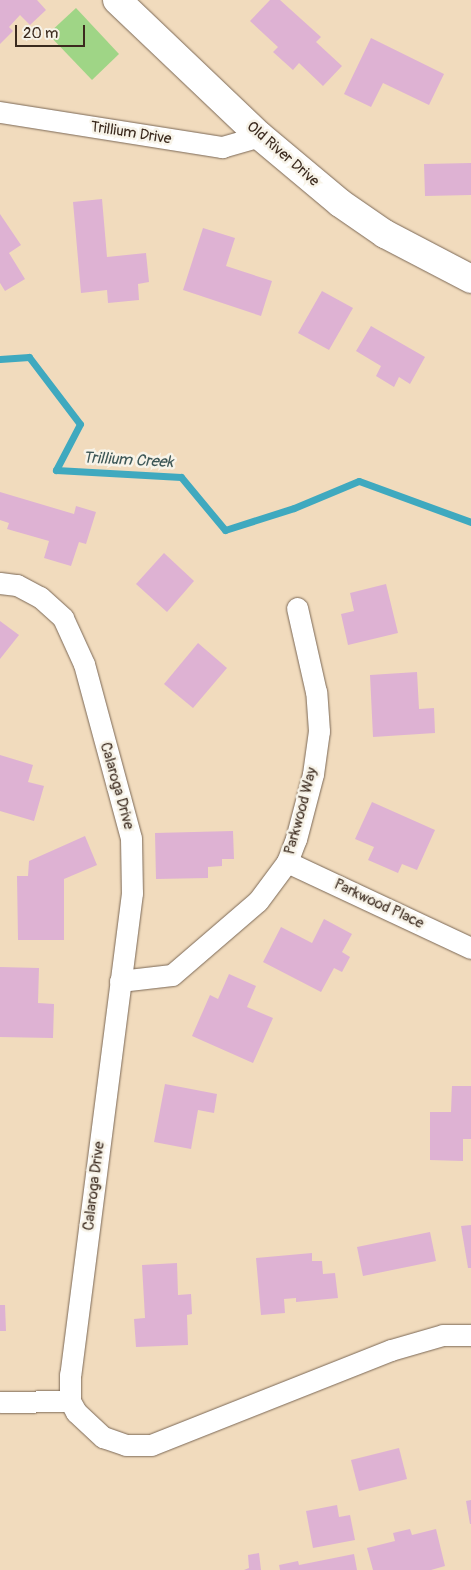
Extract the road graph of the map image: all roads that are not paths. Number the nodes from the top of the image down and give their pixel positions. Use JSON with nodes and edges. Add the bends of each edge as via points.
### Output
{"nodes":[{"id":1,"x":117,"y":0,"type":"edge"},
{"id":2,"x":0,"y":112,"type":"edge"},
{"id":3,"x":260,"y":136,"type":"junction"},
{"id":4,"x":471,"y":279,"type":"edge"},
{"id":5,"x":0,"y":583,"type":"edge"},
{"id":6,"x":297,"y":608,"type":"dead end"},
{"id":7,"x":287,"y":862,"type":"junction"},
{"id":8,"x":471,"y":948,"type":"edge"},
{"id":9,"x":120,"y":981,"type":"junction"},
{"id":10,"x":471,"y":1334,"type":"edge"},
{"id":11,"x":70,"y":1401,"type":"junction"},
{"id":12,"x":0,"y":1402,"type":"edge"}],
"edges":[{"from":1,"to":3,"type":"street","name":"Old River Drive"},
{"from":2,"to":3,"type":"street","name":"Trillium Drive","via":[[222,147]]},
{"from":3,"to":4,"type":"street","name":"Old River Drive","via":[[361,218],[438,264]]},
{"from":5,"to":9,"type":"street","name":"Calaroga Drive","via":[[17,585],[40,597],[63,618],[84,664],[131,838],[132,894]]},
{"from":6,"to":7,"type":"street","name":"Parkwood Way","via":[[316,692],[319,730],[313,774]]},
{"from":7,"to":8,"type":"street","name":"Parkwood Place"},
{"from":7,"to":9,"type":"street","name":"Parkwood Way","via":[[258,901],[172,974]]},
{"from":9,"to":11,"type":"street","name":"Calaroga Drive","via":[[70,1374]]},
{"from":10,"to":11,"type":"street","via":[[443,1336],[391,1350],[151,1445],[126,1444],[103,1437],[84,1422]]},
{"from":11,"to":12,"type":"street"}]}
